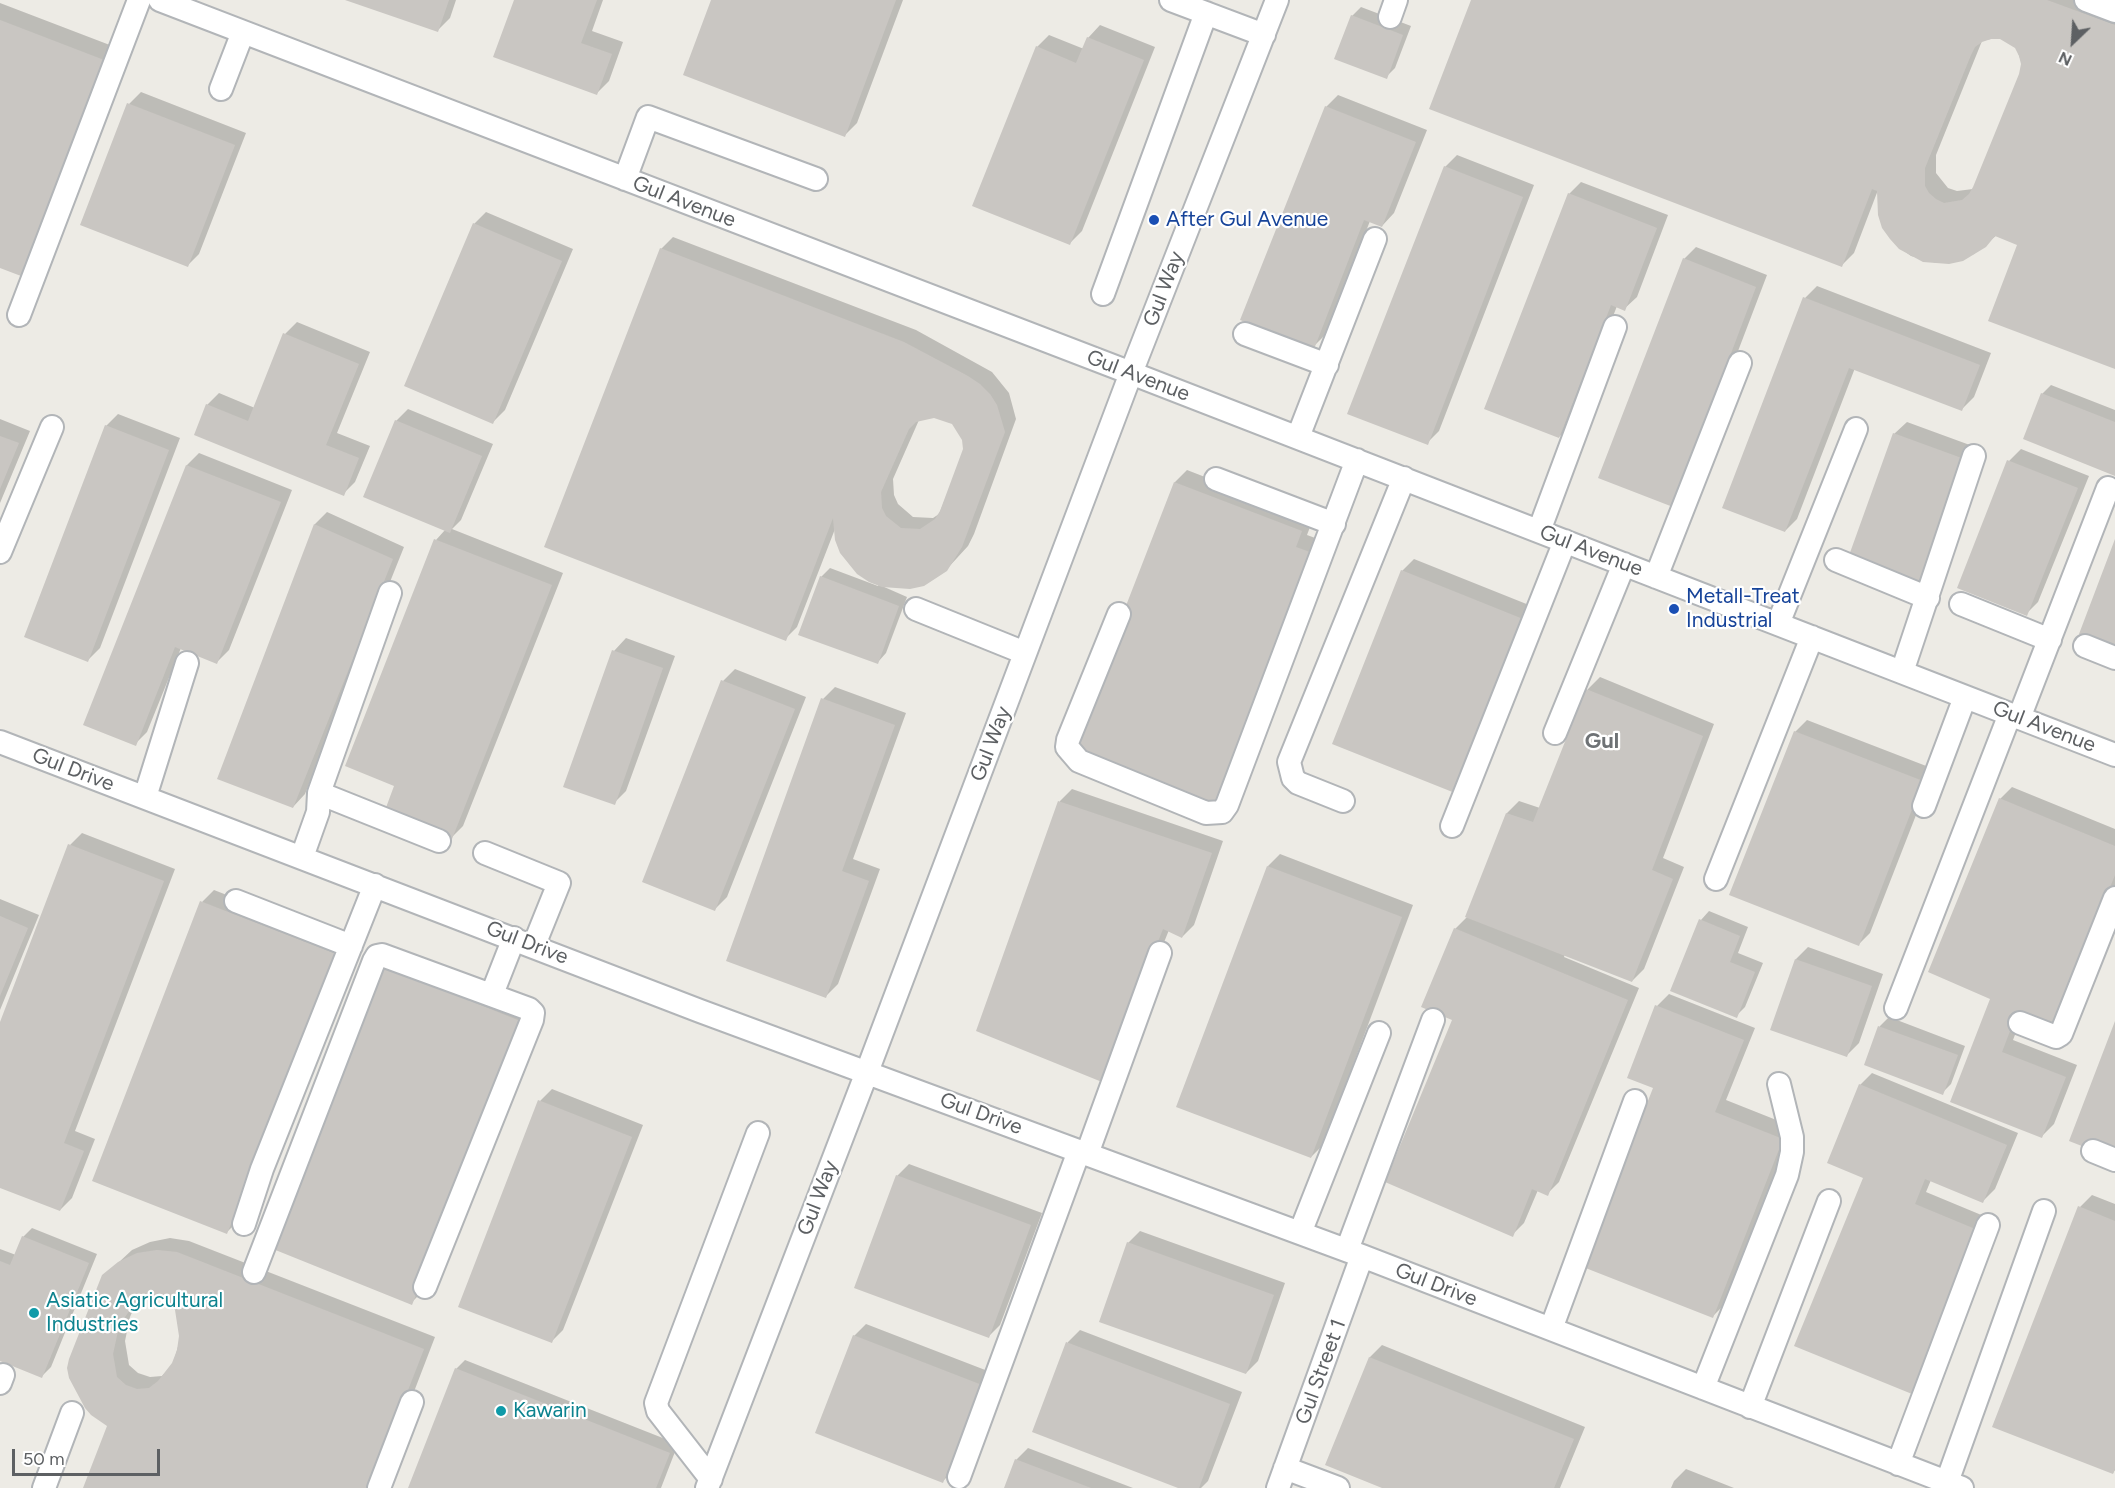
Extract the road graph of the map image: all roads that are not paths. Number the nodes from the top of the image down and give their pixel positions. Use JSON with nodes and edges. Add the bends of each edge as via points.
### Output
{"nodes":[{"id":1,"x":139,"y":0,"type":"edge"},
{"id":2,"x":160,"y":0,"type":"edge"},
{"id":3,"x":1170,"y":0,"type":"edge"},
{"id":4,"x":1277,"y":0,"type":"edge"},
{"id":5,"x":2086,"y":0,"type":"edge"},
{"id":6,"x":2115,"y":11,"type":"edge"},
{"id":7,"x":1206,"y":13,"type":"junction"},
{"id":8,"x":243,"y":32,"type":"junction"},
{"id":9,"x":1264,"y":35,"type":"junction"},
{"id":10,"x":221,"y":89,"type":"dead end"},
{"id":11,"x":626,"y":179,"type":"junction"},
{"id":12,"x":816,"y":179,"type":"dead end"},
{"id":13,"x":1375,"y":239,"type":"dead end"},
{"id":14,"x":1103,"y":294,"type":"dead end"},
{"id":15,"x":19,"y":315,"type":"dead end"},
{"id":16,"x":1615,"y":327,"type":"dead end"},
{"id":17,"x":1245,"y":334,"type":"dead end"},
{"id":18,"x":1740,"y":363,"type":"dead end"},
{"id":19,"x":1327,"y":365,"type":"junction"},
{"id":20,"x":1131,"y":373,"type":"junction"},
{"id":21,"x":52,"y":427,"type":"dead end"},
{"id":22,"x":1856,"y":429,"type":"dead end"},
{"id":23,"x":1298,"y":437,"type":"junction"},
{"id":24,"x":1974,"y":456,"type":"dead end"},
{"id":25,"x":1357,"y":460,"type":"junction"},
{"id":26,"x":1404,"y":478,"type":"junction"},
{"id":27,"x":1216,"y":479,"type":"dead end"},
{"id":28,"x":2108,"y":488,"type":"dead end"},
{"id":29,"x":1334,"y":524,"type":"junction"},
{"id":30,"x":1539,"y":531,"type":"junction"},
{"id":31,"x":1565,"y":541,"type":"junction"},
{"id":32,"x":0,"y":552,"type":"edge"},
{"id":33,"x":1836,"y":560,"type":"dead end"},
{"id":34,"x":1624,"y":564,"type":"junction"},
{"id":35,"x":1656,"y":577,"type":"junction"},
{"id":36,"x":390,"y":593,"type":"dead end"},
{"id":37,"x":1928,"y":598,"type":"junction"},
{"id":38,"x":1961,"y":604,"type":"dead end"},
{"id":39,"x":916,"y":609,"type":"dead end"},
{"id":40,"x":1119,"y":614,"type":"dead end"},
{"id":41,"x":1778,"y":624,"type":"junction"},
{"id":42,"x":1812,"y":637,"type":"junction"},
{"id":43,"x":2050,"y":640,"type":"junction"},
{"id":44,"x":2085,"y":646,"type":"dead end"},
{"id":45,"x":1025,"y":653,"type":"junction"},
{"id":46,"x":2115,"y":658,"type":"edge"},
{"id":47,"x":187,"y":663,"type":"dead end"},
{"id":48,"x":1902,"y":672,"type":"junction"},
{"id":49,"x":1965,"y":697,"type":"junction"},
{"id":50,"x":2014,"y":716,"type":"junction"},
{"id":51,"x":1555,"y":733,"type":"dead end"},
{"id":52,"x":0,"y":742,"type":"edge"},
{"id":53,"x":2115,"y":755,"type":"edge"},
{"id":54,"x":319,"y":793,"type":"junction"},
{"id":55,"x":145,"y":797,"type":"junction"},
{"id":56,"x":1343,"y":801,"type":"dead end"},
{"id":57,"x":1924,"y":806,"type":"dead end"},
{"id":58,"x":1452,"y":826,"type":"dead end"},
{"id":59,"x":438,"y":841,"type":"dead end"},
{"id":60,"x":485,"y":853,"type":"dead end"},
{"id":61,"x":302,"y":857,"type":"junction"},
{"id":62,"x":1716,"y":879,"type":"dead end"},
{"id":63,"x":375,"y":885,"type":"junction"},
{"id":64,"x":2115,"y":897,"type":"edge"},
{"id":65,"x":236,"y":901,"type":"dead end"},
{"id":66,"x":524,"y":942,"type":"junction"},
{"id":67,"x":351,"y":946,"type":"junction"},
{"id":68,"x":1160,"y":953,"type":"dead end"},
{"id":69,"x":492,"y":994,"type":"junction"},
{"id":70,"x":1896,"y":1008,"type":"dead end"},
{"id":71,"x":1433,"y":1020,"type":"dead end"},
{"id":72,"x":2020,"y":1023,"type":"dead end"},
{"id":73,"x":1379,"y":1033,"type":"dead end"},
{"id":74,"x":867,"y":1072,"type":"junction"},
{"id":75,"x":1779,"y":1084,"type":"dead end"},
{"id":76,"x":1635,"y":1101,"type":"dead end"},
{"id":77,"x":758,"y":1133,"type":"dead end"},
{"id":78,"x":2093,"y":1151,"type":"dead end"},
{"id":79,"x":1083,"y":1152,"type":"junction"},
{"id":80,"x":2115,"y":1160,"type":"edge"},
{"id":81,"x":1829,"y":1200,"type":"dead end"},
{"id":82,"x":2044,"y":1211,"type":"dead end"},
{"id":83,"x":244,"y":1224,"type":"dead end"},
{"id":84,"x":1988,"y":1225,"type":"dead end"},
{"id":85,"x":1300,"y":1233,"type":"junction"},
{"id":86,"x":1354,"y":1253,"type":"junction"},
{"id":87,"x":254,"y":1272,"type":"dead end"},
{"id":88,"x":425,"y":1287,"type":"dead end"},
{"id":89,"x":1551,"y":1329,"type":"junction"},
{"id":90,"x":1703,"y":1388,"type":"junction"},
{"id":91,"x":412,"y":1402,"type":"dead end"},
{"id":92,"x":1750,"y":1407,"type":"junction"},
{"id":93,"x":72,"y":1413,"type":"dead end"},
{"id":94,"x":1898,"y":1464,"type":"junction"},
{"id":95,"x":959,"y":1477,"type":"dead end"},
{"id":96,"x":1282,"y":1478,"type":"edge"},
{"id":97,"x":709,"y":1484,"type":"edge"},
{"id":98,"x":1948,"y":1485,"type":"edge"},
{"id":99,"x":44,"y":1488,"type":"edge"},
{"id":100,"x":379,"y":1488,"type":"edge"},
{"id":101,"x":1338,"y":1488,"type":"edge"}],
"edges":[{"from":1,"to":15,"type":"street"},
{"from":2,"to":8,"type":"street","name":"Gul Avenue"},
{"from":3,"to":7,"type":"street"},
{"from":4,"to":9,"type":"street","name":"Gul Way"},
{"from":5,"to":6,"type":"street"},
{"from":7,"to":9,"type":"street"},
{"from":7,"to":14,"type":"street"},
{"from":8,"to":10,"type":"street"},
{"from":8,"to":11,"type":"street","name":"Gul Avenue"},
{"from":9,"to":20,"type":"street","name":"Gul Way"},
{"from":11,"to":12,"type":"street","via":[[648,117]]},
{"from":11,"to":20,"type":"street","name":"Gul Avenue"},
{"from":13,"to":19,"type":"street"},
{"from":16,"to":30,"type":"street"},
{"from":17,"to":19,"type":"street"},
{"from":18,"to":35,"type":"street"},
{"from":19,"to":23,"type":"street"},
{"from":20,"to":23,"type":"street","name":"Gul Avenue"},
{"from":20,"to":45,"type":"street","name":"Gul Way"},
{"from":21,"to":32,"type":"street"},
{"from":22,"to":41,"type":"street"},
{"from":23,"to":25,"type":"street","name":"Gul Avenue"},
{"from":24,"to":37,"type":"street"},
{"from":25,"to":26,"type":"street","name":"Gul Avenue"},
{"from":25,"to":29,"type":"street"},
{"from":26,"to":30,"type":"street","name":"Gul Avenue"},
{"from":26,"to":56,"type":"street","via":[[1289,762],[1298,783]]},
{"from":27,"to":29,"type":"street"},
{"from":28,"to":43,"type":"street"},
{"from":29,"to":40,"type":"street","via":[[1222,812],[1206,813],[1079,761],[1067,747]]},
{"from":30,"to":31,"type":"street","name":"Gul Avenue"},
{"from":31,"to":34,"type":"street","name":"Gul Avenue"},
{"from":31,"to":58,"type":"street"},
{"from":33,"to":37,"type":"street"},
{"from":34,"to":35,"type":"street","name":"Gul Avenue"},
{"from":34,"to":51,"type":"street"},
{"from":35,"to":41,"type":"street","name":"Gul Avenue"},
{"from":36,"to":54,"type":"street"},
{"from":37,"to":48,"type":"street"},
{"from":38,"to":43,"type":"street"},
{"from":39,"to":45,"type":"street"},
{"from":41,"to":42,"type":"street","name":"Gul Avenue"},
{"from":42,"to":48,"type":"street","name":"Gul Avenue"},
{"from":42,"to":62,"type":"street"},
{"from":43,"to":50,"type":"street"},
{"from":44,"to":46,"type":"street"},
{"from":45,"to":74,"type":"street","name":"Gul Way"},
{"from":47,"to":55,"type":"street"},
{"from":48,"to":49,"type":"street","name":"Gul Avenue"},
{"from":49,"to":50,"type":"street","name":"Gul Avenue"},
{"from":49,"to":57,"type":"street"},
{"from":50,"to":53,"type":"street","name":"Gul Avenue"},
{"from":50,"to":70,"type":"street"},
{"from":52,"to":55,"type":"street","name":"Gul Drive"},
{"from":54,"to":59,"type":"street"},
{"from":54,"to":61,"type":"street","via":[[318,812]]},
{"from":55,"to":61,"type":"street","name":"Gul Drive"},
{"from":60,"to":66,"type":"street","via":[[559,883]]},
{"from":61,"to":63,"type":"street","name":"Gul Drive"},
{"from":63,"to":66,"type":"street","name":"Gul Drive"},
{"from":63,"to":67,"type":"street"},
{"from":64,"to":72,"type":"street","via":[[2061,1034],[2056,1037]]},
{"from":65,"to":67,"type":"street"},
{"from":66,"to":69,"type":"street"},
{"from":66,"to":74,"type":"street","name":"Gul Drive"},
{"from":67,"to":83,"type":"street"},
{"from":68,"to":79,"type":"street"},
{"from":69,"to":87,"type":"street","via":[[389,956],[377,956]]},
{"from":69,"to":88,"type":"street","via":[[529,1009],[534,1016]]},
{"from":71,"to":86,"type":"street","name":"Gul Street 1"},
{"from":73,"to":85,"type":"street"},
{"from":74,"to":79,"type":"street","name":"Gul Drive"},
{"from":74,"to":97,"type":"street","name":"Gul Way"},
{"from":75,"to":90,"type":"street","via":[[1792,1137],[1787,1175]]},
{"from":76,"to":89,"type":"street"},
{"from":77,"to":97,"type":"street","via":[[656,1403]]},
{"from":78,"to":80,"type":"street"},
{"from":79,"to":85,"type":"street","name":"Gul Drive"},
{"from":79,"to":95,"type":"street"},
{"from":81,"to":92,"type":"street"},
{"from":82,"to":98,"type":"street"},
{"from":84,"to":94,"type":"street"},
{"from":85,"to":86,"type":"street","name":"Gul Drive"},
{"from":86,"to":89,"type":"street","name":"Gul Drive"},
{"from":86,"to":96,"type":"street","name":"Gul Street 1"},
{"from":89,"to":90,"type":"street","name":"Gul Drive"},
{"from":90,"to":92,"type":"street","name":"Gul Drive"},
{"from":91,"to":100,"type":"street"},
{"from":92,"to":94,"type":"street","name":"Gul Drive"},
{"from":93,"to":99,"type":"street"},
{"from":94,"to":98,"type":"street","name":"Gul Drive"},
{"from":96,"to":101,"type":"street"}]}
